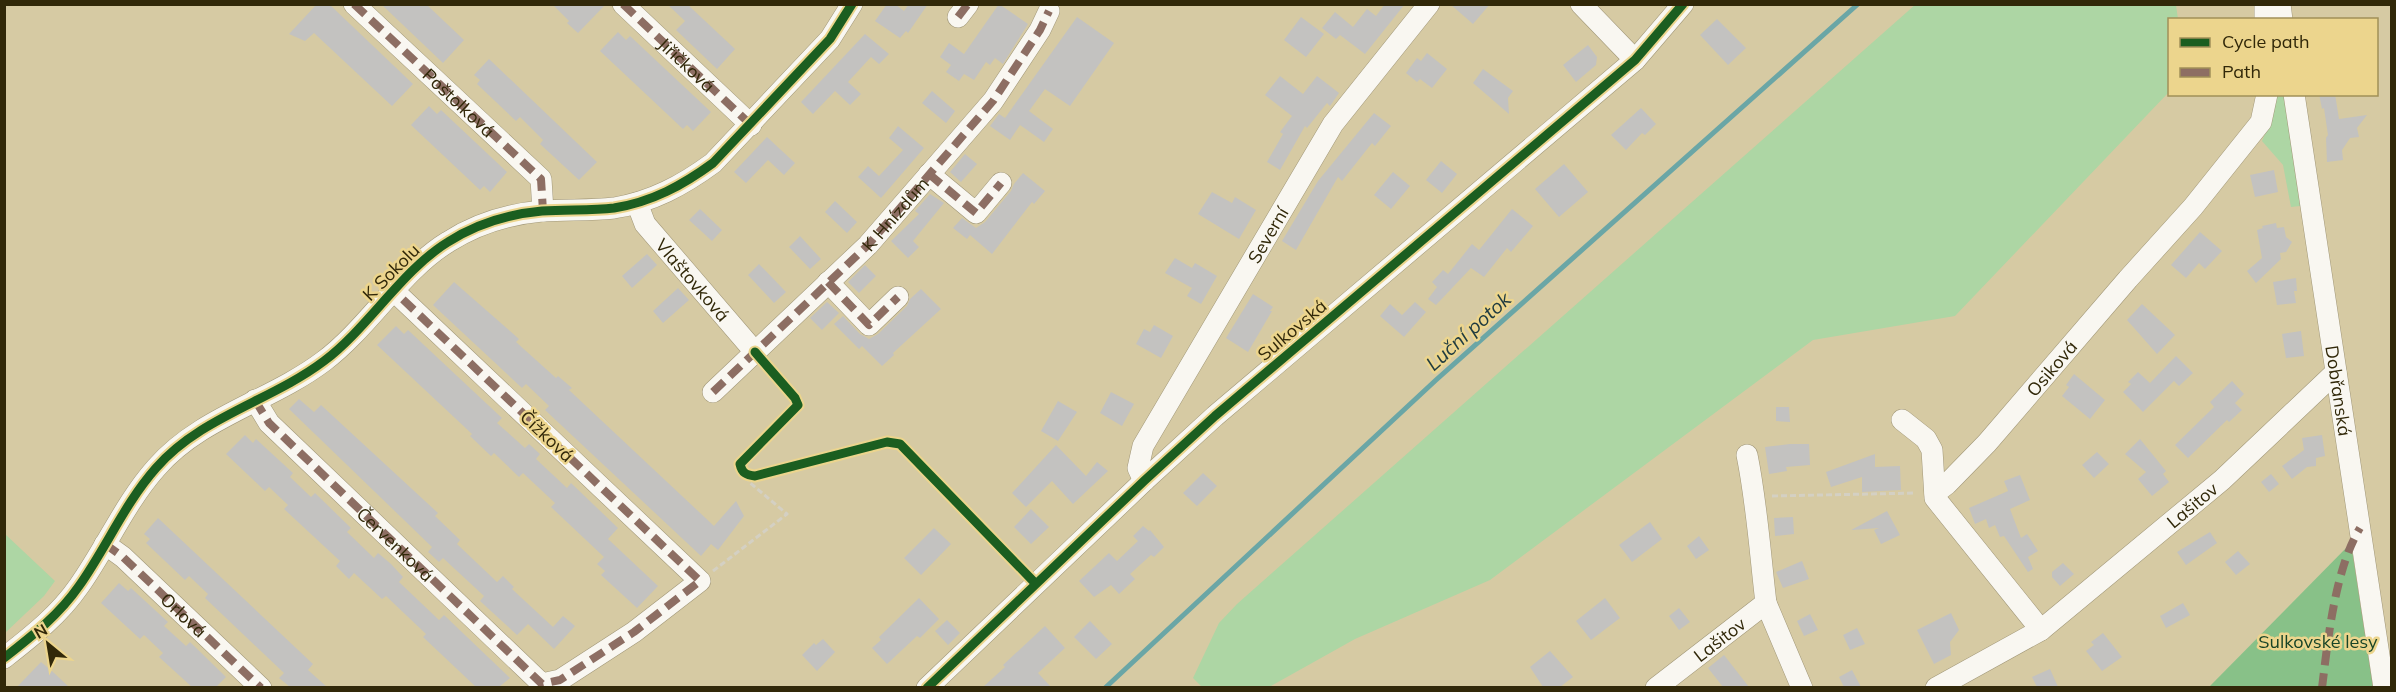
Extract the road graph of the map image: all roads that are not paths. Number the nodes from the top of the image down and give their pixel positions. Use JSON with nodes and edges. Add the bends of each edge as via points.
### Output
{"nodes":[{"id":1,"x":354,"y":4,"type":"edge"},
{"id":2,"x":623,"y":4,"type":"edge"},
{"id":3,"x":852,"y":4,"type":"edge"},
{"id":4,"x":1429,"y":4,"type":"edge"},
{"id":5,"x":1581,"y":4,"type":"edge"},
{"id":6,"x":1683,"y":4,"type":"edge"},
{"id":7,"x":1046,"y":7,"type":"edge"},
{"id":8,"x":1635,"y":60,"type":"junction"},
{"id":9,"x":2267,"y":96,"type":"edge"},
{"id":10,"x":2294,"y":96,"type":"edge"},
{"id":11,"x":751,"y":125,"type":"junction"},
{"id":12,"x":929,"y":174,"type":"junction"},
{"id":13,"x":1001,"y":183,"type":"dead end"},
{"id":14,"x":637,"y":203,"type":"junction"},
{"id":15,"x":543,"y":210,"type":"junction"},
{"id":16,"x":828,"y":282,"type":"junction"},
{"id":17,"x":394,"y":291,"type":"junction"},
{"id":18,"x":898,"y":297,"type":"dead end"},
{"id":19,"x":755,"y":352,"type":"junction"},
{"id":20,"x":2336,"y":372,"type":"junction"},
{"id":21,"x":713,"y":392,"type":"dead end"},
{"id":22,"x":255,"y":400,"type":"junction"},
{"id":23,"x":1902,"y":420,"type":"dead end"},
{"id":24,"x":1747,"y":455,"type":"dead end"},
{"id":25,"x":1144,"y":481,"type":"junction"},
{"id":26,"x":1935,"y":493,"type":"junction"},
{"id":27,"x":105,"y":544,"type":"junction"},
{"id":28,"x":1766,"y":603,"type":"junction"},
{"id":29,"x":2041,"y":630,"type":"junction"},
{"id":30,"x":4,"y":658,"type":"edge"},
{"id":31,"x":542,"y":684,"type":"joint"},
{"id":32,"x":261,"y":687,"type":"edge"},
{"id":33,"x":927,"y":687,"type":"edge"},
{"id":34,"x":1656,"y":687,"type":"edge"},
{"id":35,"x":1802,"y":687,"type":"edge"},
{"id":36,"x":1936,"y":687,"type":"edge"},
{"id":37,"x":2384,"y":687,"type":"edge"}],
"edges":[{"from":1,"to":15,"type":"street","name":"Poštolková","via":[[541,179]]},
{"from":2,"to":11,"type":"street","name":"Jiřičková"},
{"from":3,"to":11,"type":"street","name":"K Sokolu","via":[[830,39]]},
{"from":4,"to":25,"type":"street","name":"Severní","via":[[1333,124],[1143,446],[1138,468]]},
{"from":5,"to":8,"type":"street"},
{"from":6,"to":8,"type":"street","name":"Sulkovská"},
{"from":7,"to":12,"type":"street","name":"K Hnízdům","via":[[1040,30],[993,101]]},
{"from":8,"to":25,"type":"street","name":"Sulkovská","via":[[1215,416]]},
{"from":9,"to":26,"type":"street","name":"Osiková","via":[[2262,122],[2193,207],[1987,443]]},
{"from":10,"to":20,"type":"street","name":"Dobřanská"},
{"from":11,"to":14,"type":"street","name":"K Sokolu","via":[[690,180]]},
{"from":12,"to":13,"type":"street","via":[[976,213]]},
{"from":12,"to":16,"type":"street","name":"K Hnízdům","via":[[868,245]]},
{"from":14,"to":15,"type":"street","name":"K Sokolu","via":[[614,208]]},
{"from":14,"to":19,"type":"street","name":"Vlaštovková","via":[[645,224]]},
{"from":15,"to":17,"type":"street","name":"K Sokolu","via":[[501,218],[456,237],[431,253]]},
{"from":16,"to":18,"type":"street","via":[[869,325]]},
{"from":16,"to":19,"type":"street","name":"K Hnízdům"},
{"from":17,"to":22,"type":"street","name":"K Sokolu","via":[[322,362]]},
{"from":17,"to":31,"type":"street","name":"Čížková","via":[[700,581],[634,632],[560,680]]},
{"from":19,"to":21,"type":"street","name":"K Hnízdům"},
{"from":20,"to":29,"type":"street","name":"Lašitov","via":[[2222,480]]},
{"from":20,"to":37,"type":"street","name":"Dobřanská"},
{"from":22,"to":27,"type":"street","name":"K Sokolu","via":[[200,431],[164,459],[137,492]]},
{"from":22,"to":31,"type":"street","name":"Červenková","via":[[269,423]]},
{"from":23,"to":26,"type":"street","via":[[1932,450]]},
{"from":24,"to":28,"type":"street","via":[[1756,496]]},
{"from":25,"to":33,"type":"street","name":"Sulkovská"},
{"from":26,"to":29,"type":"street","via":[[1935,498]]},
{"from":27,"to":30,"type":"street","name":"K Sokolu","via":[[65,605]]},
{"from":27,"to":32,"type":"street","name":"Orlová"},
{"from":28,"to":34,"type":"street","name":"Lašitov"},
{"from":28,"to":35,"type":"street","name":"Lašitov"},
{"from":29,"to":36,"type":"street","name":"Lašitov"}]}
